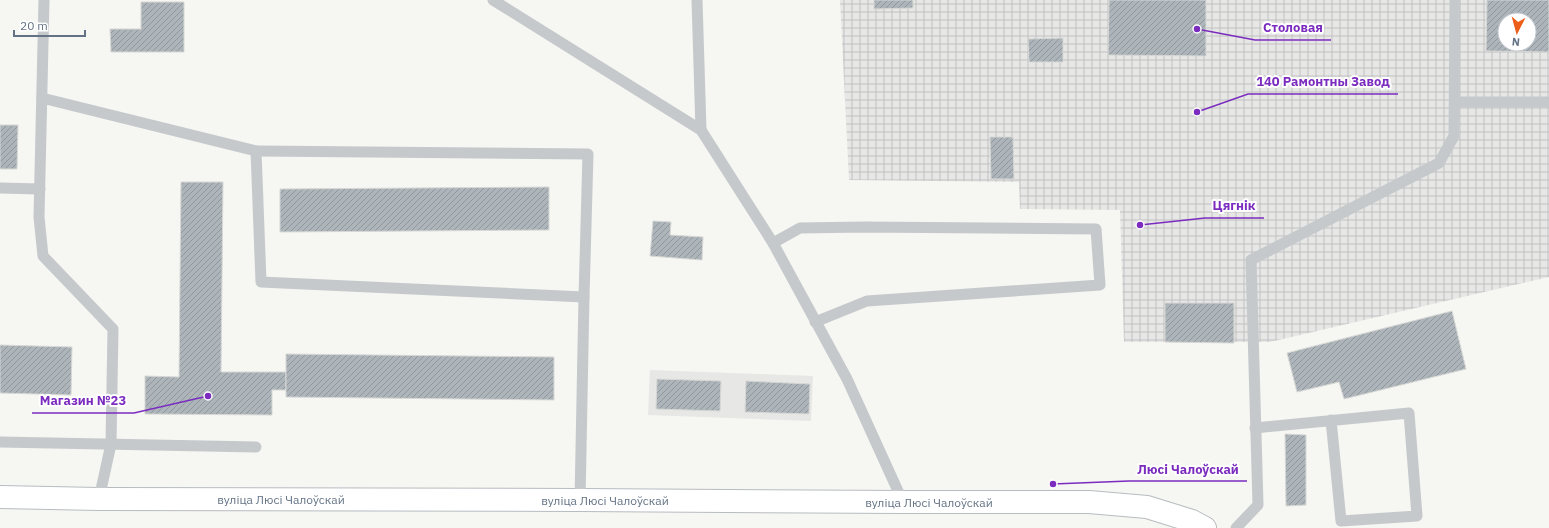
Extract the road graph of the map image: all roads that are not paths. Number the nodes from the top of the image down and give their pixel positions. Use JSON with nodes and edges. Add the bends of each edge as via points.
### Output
{"nodes":[{"id":1,"x":44,"y":0,"type":"edge"},
{"id":2,"x":493,"y":0,"type":"edge"},
{"id":3,"x":697,"y":0,"type":"edge"},
{"id":4,"x":1455,"y":0,"type":"edge"},
{"id":5,"x":42,"y":98,"type":"junction"},
{"id":6,"x":1455,"y":102,"type":"junction"},
{"id":7,"x":1549,"y":102,"type":"edge"},
{"id":8,"x":701,"y":130,"type":"junction"},
{"id":9,"x":256,"y":152,"type":"junction"},
{"id":10,"x":0,"y":188,"type":"edge"},
{"id":11,"x":40,"y":189,"type":"junction"},
{"id":12,"x":773,"y":243,"type":"junction"},
{"id":13,"x":584,"y":297,"type":"junction"},
{"id":14,"x":816,"y":322,"type":"junction"},
{"id":15,"x":1331,"y":420,"type":"junction"},
{"id":16,"x":1255,"y":428,"type":"junction"},
{"id":17,"x":0,"y":442,"type":"edge"},
{"id":18,"x":111,"y":444,"type":"junction"},
{"id":19,"x":256,"y":447,"type":"dead end"},
{"id":20,"x":0,"y":497,"type":"edge"},
{"id":21,"x":99,"y":499,"type":"junction"},
{"id":22,"x":580,"y":500,"type":"junction"},
{"id":23,"x":903,"y":502,"type":"junction"},
{"id":24,"x":1205,"y":528,"type":"edge"},
{"id":25,"x":1236,"y":528,"type":"edge"}],
"edges":[{"from":1,"to":5,"type":"lane"},
{"from":2,"to":8,"type":"lane"},
{"from":3,"to":8,"type":"lane"},
{"from":4,"to":6,"type":"lane"},
{"from":5,"to":9,"type":"lane"},
{"from":5,"to":11,"type":"lane"},
{"from":6,"to":7,"type":"lane"},
{"from":6,"to":16,"type":"lane","via":[[1454,136],[1439,164],[1251,260]]},
{"from":8,"to":12,"type":"lane"},
{"from":9,"to":13,"type":"lane","via":[[261,282]]},
{"from":9,"to":13,"type":"lane","via":[[588,154]]},
{"from":10,"to":11,"type":"lane"},
{"from":11,"to":18,"type":"lane","via":[[39,217],[43,256],[113,329]]},
{"from":12,"to":14,"type":"lane"},
{"from":12,"to":14,"type":"lane","via":[[800,228],[1096,229],[1100,286],[867,301]]},
{"from":13,"to":22,"type":"lane"},
{"from":14,"to":23,"type":"lane","via":[[847,379]]},
{"from":15,"to":15,"type":"lane","via":[[1409,413],[1417,516],[1341,521]]},
{"from":15,"to":16,"type":"lane"},
{"from":16,"to":25,"type":"lane","via":[[1258,505]]},
{"from":17,"to":18,"type":"lane"},
{"from":18,"to":19,"type":"lane"},
{"from":18,"to":21,"type":"lane"},
{"from":20,"to":21,"type":"street","name":"вуліца Люсі Чалоўскай"},
{"from":21,"to":22,"type":"street","name":"вуліца Люсі Чалоўскай"},
{"from":22,"to":23,"type":"street","name":"вуліца Люсі Чалоўскай"},
{"from":23,"to":24,"type":"street","name":"вуліца Люсі Чалоўскай","via":[[1089,502],[1147,507],[1192,521]]}]}
